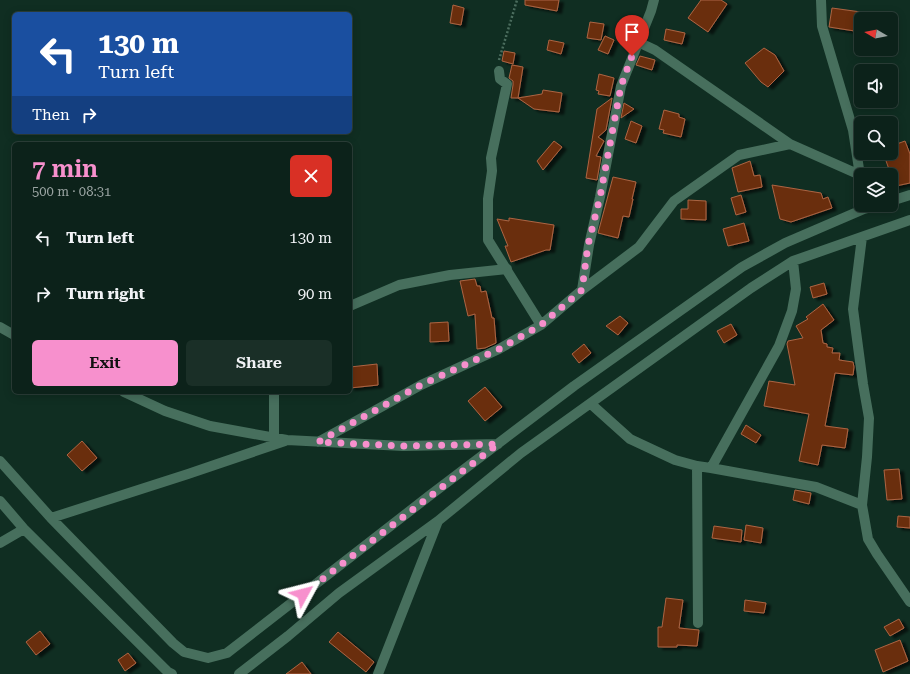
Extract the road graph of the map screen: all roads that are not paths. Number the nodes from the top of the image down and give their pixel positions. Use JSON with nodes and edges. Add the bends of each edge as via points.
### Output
{"nodes":[{"id":1,"x":654,"y":0,"type":"edge"},
{"id":2,"x":821,"y":0,"type":"edge"},
{"id":3,"x":638,"y":42,"type":"junction"},
{"id":4,"x":499,"y":70,"type":"road end"},
{"id":5,"x":790,"y":144,"type":"junction"},
{"id":6,"x":859,"y":168,"type":"edge"},
{"id":7,"x":854,"y":176,"type":"edge"},
{"id":8,"x":910,"y":195,"type":"edge"},
{"id":9,"x":898,"y":199,"type":"edge"},
{"id":10,"x":854,"y":212,"type":"edge"},
{"id":11,"x":910,"y":220,"type":"edge"},
{"id":12,"x":862,"y":236,"type":"junction"},
{"id":13,"x":793,"y":261,"type":"junction"},
{"id":14,"x":506,"y":269,"type":"junction"},
{"id":15,"x":582,"y":290,"type":"junction"},
{"id":16,"x":352,"y":305,"type":"edge"},
{"id":17,"x":541,"y":325,"type":"junction"},
{"id":18,"x":0,"y":327,"type":"edge"},
{"id":19,"x":12,"y":334,"type":"edge"},
{"id":20,"x":128,"y":394,"type":"edge"},
{"id":21,"x":274,"y":394,"type":"edge"},
{"id":22,"x":591,"y":404,"type":"junction"},
{"id":23,"x":274,"y":438,"type":"junction"},
{"id":24,"x":287,"y":440,"type":"junction"},
{"id":25,"x":318,"y":442,"type":"junction"},
{"id":26,"x":498,"y":444,"type":"junction"},
{"id":27,"x":0,"y":460,"type":"edge"},
{"id":28,"x":696,"y":466,"type":"junction"},
{"id":29,"x":711,"y":468,"type":"junction"},
{"id":30,"x":0,"y":501,"type":"edge"},
{"id":31,"x":862,"y":505,"type":"junction"},
{"id":32,"x":51,"y":518,"type":"junction"},
{"id":33,"x":438,"y":521,"type":"junction"},
{"id":34,"x":24,"y":529,"type":"junction"},
{"id":35,"x":0,"y":543,"type":"edge"},
{"id":36,"x":910,"y":602,"type":"edge"},
{"id":37,"x":698,"y":623,"type":"dead end"},
{"id":38,"x":172,"y":674,"type":"edge"},
{"id":39,"x":239,"y":674,"type":"edge"},
{"id":40,"x":378,"y":674,"type":"edge"}],
"edges":[{"from":1,"to":3,"type":"street"},
{"from":2,"to":6,"type":"street","via":[[822,26],[853,130]]},
{"from":3,"to":5,"type":"street","via":[[655,50]]},
{"from":3,"to":15,"type":"street","via":[[621,86],[588,245]]},
{"from":4,"to":14,"type":"street","via":[[500,79],[506,84],[492,158],[488,240]]},
{"from":5,"to":7,"type":"street"},
{"from":5,"to":15,"type":"street","via":[[739,155],[674,200],[639,247]]},
{"from":8,"to":9,"type":"street"},
{"from":10,"to":26,"type":"street","via":[[742,267],[574,386]]},
{"from":11,"to":12,"type":"street"},
{"from":12,"to":13,"type":"street"},
{"from":12,"to":31,"type":"street","via":[[854,309],[857,346],[869,418]]},
{"from":13,"to":22,"type":"street","via":[[751,288]]},
{"from":13,"to":29,"type":"street","via":[[796,289],[792,311],[778,346]]},
{"from":14,"to":16,"type":"street","via":[[450,275],[399,285]]},
{"from":14,"to":17,"type":"street"},
{"from":15,"to":17,"type":"street"},
{"from":17,"to":25,"type":"street","via":[[499,349],[421,385]]},
{"from":18,"to":19,"type":"street"},
{"from":20,"to":23,"type":"street","via":[[165,411],[210,426]]},
{"from":21,"to":23,"type":"street"},
{"from":22,"to":28,"type":"street","via":[[630,439],[675,460]]},
{"from":22,"to":33,"type":"street","via":[[521,453]]},
{"from":23,"to":24,"type":"street"},
{"from":24,"to":25,"type":"street"},
{"from":24,"to":32,"type":"street"},
{"from":25,"to":26,"type":"street","via":[[403,446]]},
{"from":26,"to":32,"type":"street","via":[[227,653],[208,658],[184,652],[173,643]]},
{"from":27,"to":32,"type":"street"},
{"from":28,"to":29,"type":"street"},
{"from":28,"to":37,"type":"street"},
{"from":29,"to":31,"type":"street","via":[[816,487]]},
{"from":30,"to":34,"type":"street"},
{"from":31,"to":36,"type":"street","via":[[868,539]]},
{"from":33,"to":39,"type":"street","via":[[339,593]]},
{"from":33,"to":40,"type":"street"},
{"from":34,"to":35,"type":"street"},
{"from":34,"to":38,"type":"street"}]}
